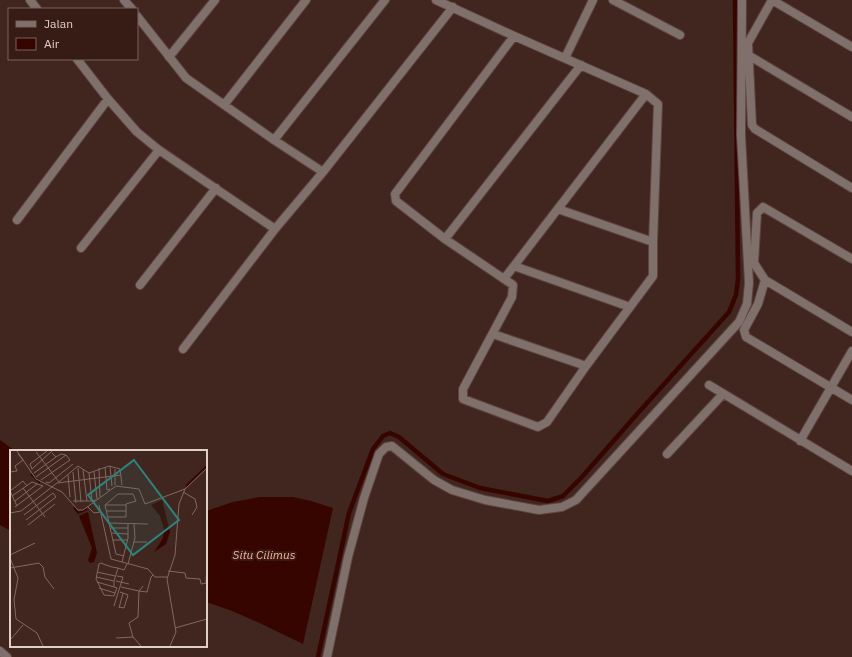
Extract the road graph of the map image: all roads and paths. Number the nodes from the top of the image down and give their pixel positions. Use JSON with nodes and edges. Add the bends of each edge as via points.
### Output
{"nodes":[{"id":1,"x":30,"y":0,"type":"edge"},
{"id":2,"x":215,"y":0,"type":"edge"},
{"id":3,"x":306,"y":0,"type":"edge"},
{"id":4,"x":385,"y":0,"type":"edge"},
{"id":5,"x":436,"y":0,"type":"edge"},
{"id":6,"x":593,"y":0,"type":"edge"},
{"id":7,"x":613,"y":0,"type":"edge"},
{"id":8,"x":742,"y":0,"type":"edge"},
{"id":9,"x":772,"y":0,"type":"edge"},
{"id":10,"x":36,"y":8,"type":"edge"},
{"id":11,"x":453,"y":8,"type":"junction"},
{"id":12,"x":138,"y":17,"type":"edge"},
{"id":13,"x":680,"y":35,"type":"dead end"},
{"id":14,"x":514,"y":36,"type":"junction"},
{"id":15,"x":852,"y":47,"type":"edge"},
{"id":16,"x":748,"y":56,"type":"junction"},
{"id":17,"x":169,"y":57,"type":"junction"},
{"id":18,"x":565,"y":58,"type":"junction"},
{"id":19,"x":78,"y":60,"type":"edge"},
{"id":20,"x":581,"y":65,"type":"junction"},
{"id":21,"x":646,"y":94,"type":"junction"},
{"id":22,"x":108,"y":99,"type":"junction"},
{"id":23,"x":224,"y":105,"type":"junction"},
{"id":24,"x":852,"y":117,"type":"edge"},
{"id":25,"x":274,"y":140,"type":"junction"},
{"id":26,"x":159,"y":150,"type":"junction"},
{"id":27,"x":323,"y":172,"type":"junction"},
{"id":28,"x":216,"y":188,"type":"junction"},
{"id":29,"x":852,"y":188,"type":"edge"},
{"id":30,"x":558,"y":209,"type":"junction"},
{"id":31,"x":17,"y":220,"type":"dead end"},
{"id":32,"x":275,"y":229,"type":"junction"},
{"id":33,"x":444,"y":239,"type":"junction"},
{"id":34,"x":653,"y":242,"type":"junction"},
{"id":35,"x":80,"y":248,"type":"dead end"},
{"id":36,"x":852,"y":259,"type":"edge"},
{"id":37,"x":514,"y":266,"type":"junction"},
{"id":38,"x":504,"y":279,"type":"junction"},
{"id":39,"x":764,"y":280,"type":"junction"},
{"id":40,"x":140,"y":285,"type":"dead end"},
{"id":41,"x":630,"y":307,"type":"junction"},
{"id":42,"x":852,"y":332,"type":"edge"},
{"id":43,"x":493,"y":334,"type":"junction"},
{"id":44,"x":183,"y":349,"type":"dead end"},
{"id":45,"x":852,"y":351,"type":"edge"},
{"id":46,"x":586,"y":366,"type":"junction"},
{"id":47,"x":709,"y":385,"type":"dead end"},
{"id":48,"x":831,"y":387,"type":"junction"},
{"id":49,"x":724,"y":394,"type":"junction"},
{"id":50,"x":852,"y":400,"type":"edge"},
{"id":51,"x":800,"y":440,"type":"junction"},
{"id":52,"x":666,"y":454,"type":"dead end"},
{"id":53,"x":852,"y":471,"type":"edge"},
{"id":54,"x":0,"y":651,"type":"edge"},
{"id":55,"x":7,"y":657,"type":"edge"},
{"id":56,"x":327,"y":657,"type":"edge"}],
"edges":[{"from":1,"to":10,"type":"street"},
{"from":2,"to":17,"type":"street"},
{"from":3,"to":23,"type":"street"},
{"from":4,"to":25,"type":"street"},
{"from":5,"to":11,"type":"street"},
{"from":6,"to":18,"type":"street"},
{"from":7,"to":13,"type":"street"},
{"from":8,"to":56,"type":"street","via":[[741,135],[749,283],[747,304],[739,322],[576,500],[562,507],[539,510],[485,500],[452,490],[434,480],[392,446],[386,447],[379,454],[364,498],[348,557]]},
{"from":9,"to":15,"type":"street"},
{"from":9,"to":16,"type":"street","via":[[748,43]]},
{"from":11,"to":14,"type":"street"},
{"from":11,"to":27,"type":"street"},
{"from":12,"to":17,"type":"street"},
{"from":14,"to":18,"type":"street"},
{"from":14,"to":33,"type":"street","via":[[395,194],[396,200]]},
{"from":16,"to":24,"type":"street"},
{"from":16,"to":29,"type":"street","via":[[752,125],[755,129]]},
{"from":17,"to":23,"type":"street","via":[[186,78]]},
{"from":18,"to":20,"type":"street"},
{"from":19,"to":22,"type":"street"},
{"from":20,"to":21,"type":"street"},
{"from":20,"to":33,"type":"street"},
{"from":21,"to":30,"type":"street"},
{"from":21,"to":34,"type":"street","via":[[658,104]]},
{"from":22,"to":26,"type":"street","via":[[137,132]]},
{"from":22,"to":31,"type":"street"},
{"from":23,"to":25,"type":"street"},
{"from":25,"to":27,"type":"street"},
{"from":26,"to":28,"type":"street"},
{"from":26,"to":35,"type":"street"},
{"from":27,"to":32,"type":"street"},
{"from":28,"to":32,"type":"street"},
{"from":28,"to":40,"type":"street"},
{"from":30,"to":34,"type":"street"},
{"from":30,"to":37,"type":"street"},
{"from":32,"to":44,"type":"street"},
{"from":33,"to":38,"type":"street"},
{"from":34,"to":41,"type":"street","via":[[653,276]]},
{"from":36,"to":39,"type":"street","via":[[763,207],[757,213],[754,263]]},
{"from":37,"to":38,"type":"street"},
{"from":37,"to":41,"type":"street"},
{"from":38,"to":43,"type":"street","via":[[513,285],[512,297]]},
{"from":39,"to":42,"type":"street"},
{"from":39,"to":48,"type":"street","via":[[758,304],[744,330],[746,337]]},
{"from":41,"to":46,"type":"street"},
{"from":43,"to":46,"type":"street"},
{"from":43,"to":46,"type":"street","via":[[463,389],[463,399],[538,427],[547,422]]},
{"from":45,"to":48,"type":"street"},
{"from":47,"to":49,"type":"street"},
{"from":48,"to":50,"type":"street"},
{"from":48,"to":51,"type":"street"},
{"from":49,"to":51,"type":"street"},
{"from":49,"to":52,"type":"street"},
{"from":51,"to":53,"type":"street"},
{"from":54,"to":55,"type":"street"}]}
